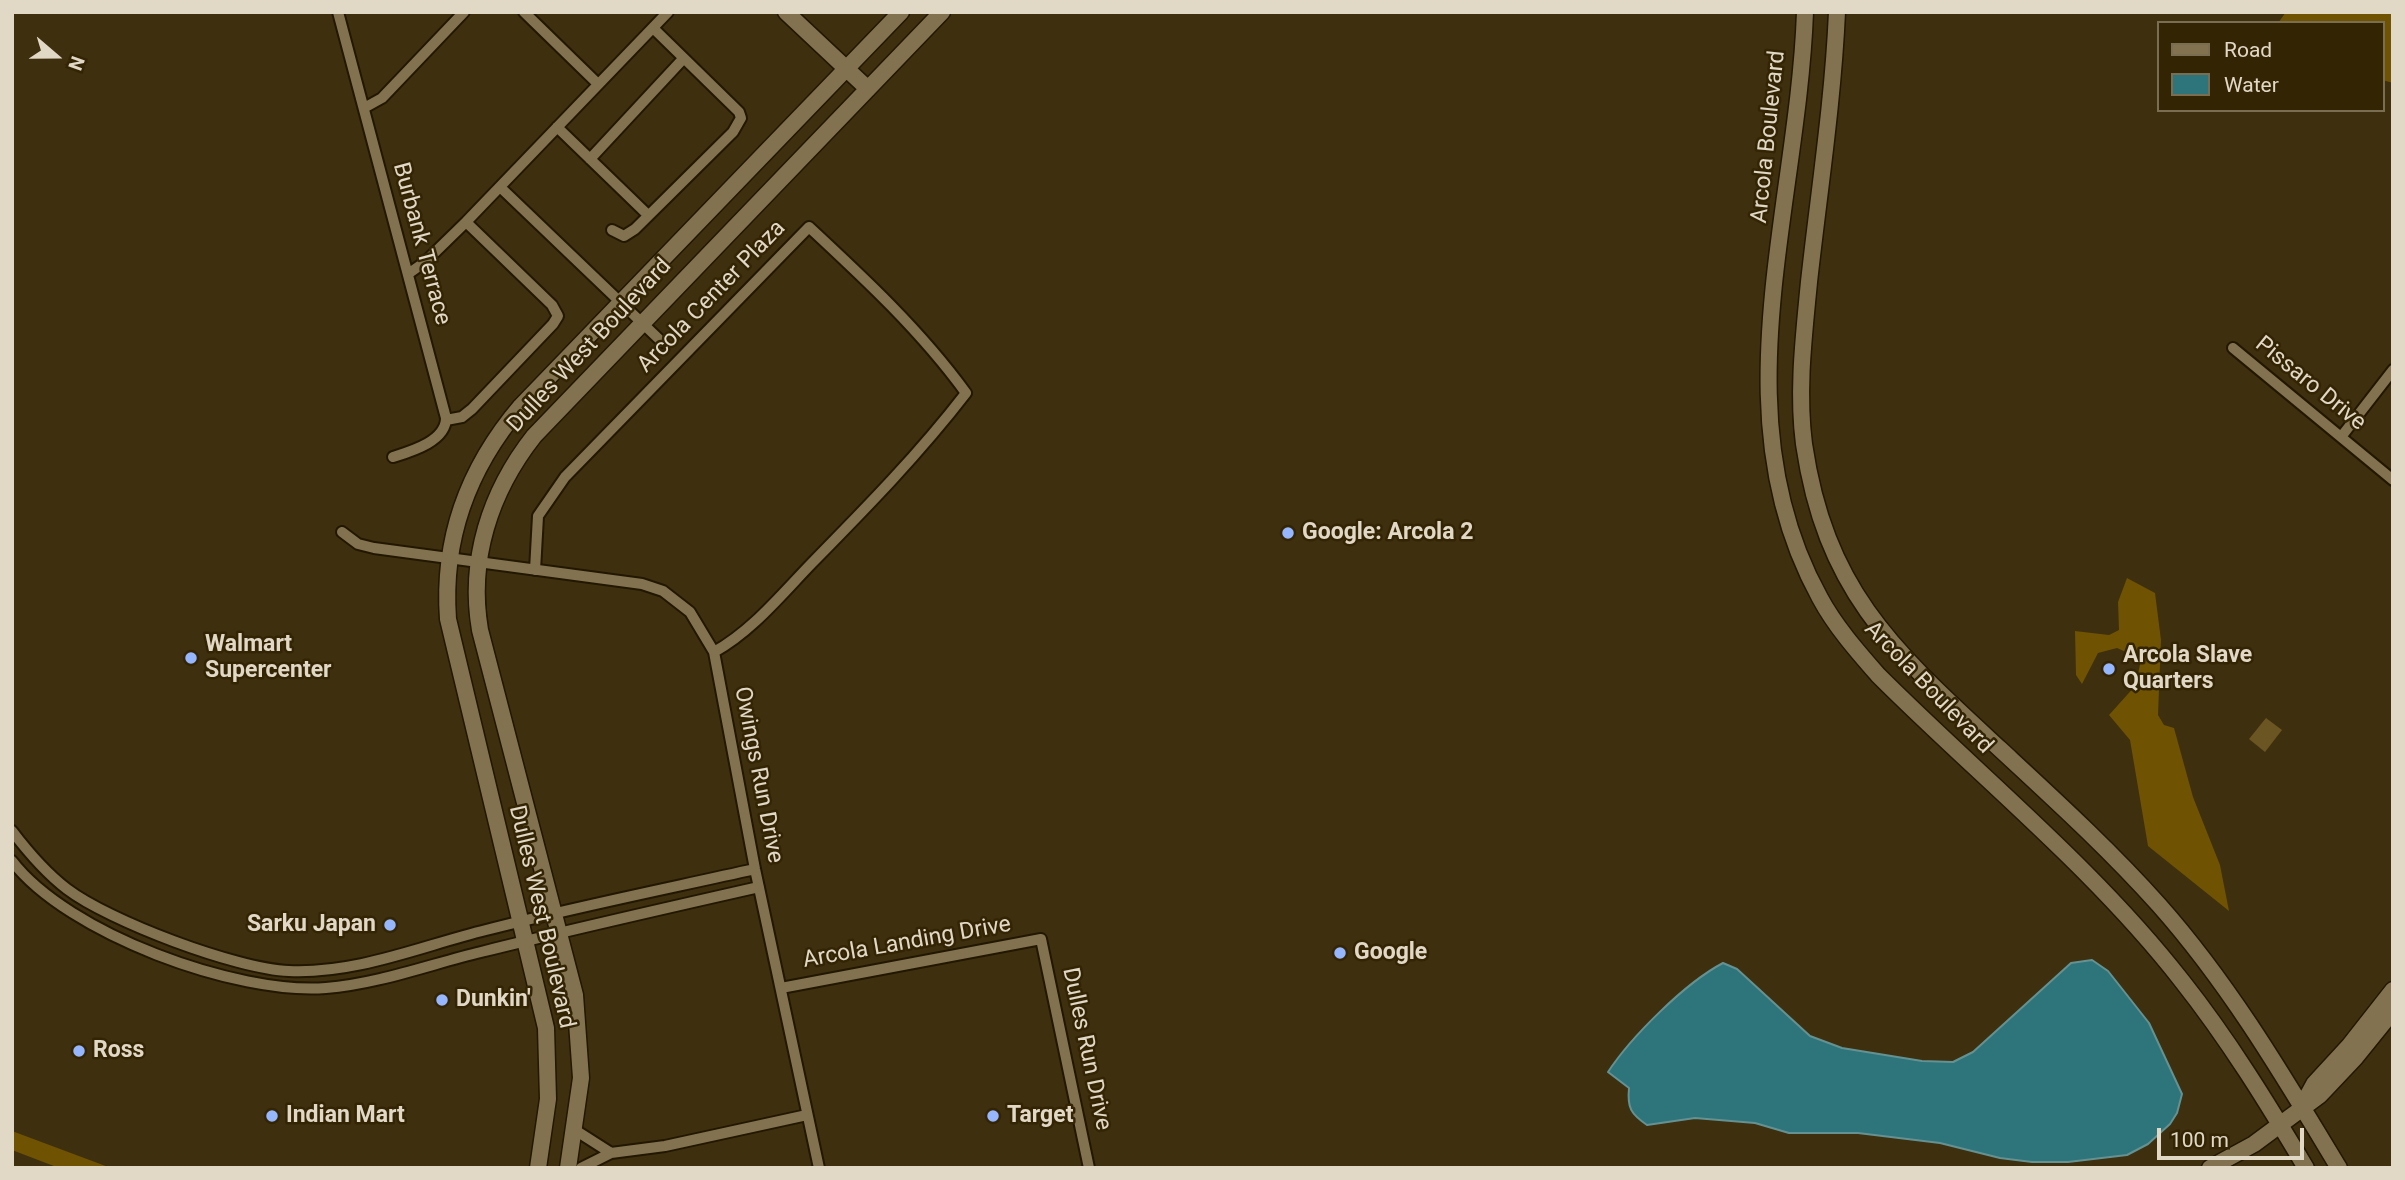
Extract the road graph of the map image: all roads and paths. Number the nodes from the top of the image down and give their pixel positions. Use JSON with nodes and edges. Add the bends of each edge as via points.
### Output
{"nodes":[{"id":1,"x":338,"y":12,"type":"edge"},
{"id":2,"x":464,"y":12,"type":"edge"},
{"id":3,"x":524,"y":12,"type":"edge"},
{"id":4,"x":786,"y":12,"type":"edge"},
{"id":5,"x":901,"y":12,"type":"edge"},
{"id":6,"x":942,"y":12,"type":"edge"},
{"id":7,"x":1805,"y":12,"type":"edge"},
{"id":8,"x":1837,"y":12,"type":"edge"},
{"id":9,"x":664,"y":14,"type":"edge"},
{"id":10,"x":653,"y":28,"type":"junction"},
{"id":11,"x":683,"y":59,"type":"junction"},
{"id":12,"x":847,"y":69,"type":"junction"},
{"id":13,"x":598,"y":84,"type":"junction"},
{"id":14,"x":868,"y":89,"type":"junction"},
{"id":15,"x":364,"y":108,"type":"junction"},
{"id":16,"x":557,"y":127,"type":"junction"},
{"id":17,"x":590,"y":159,"type":"junction"},
{"id":18,"x":500,"y":187,"type":"junction"},
{"id":19,"x":648,"y":215,"type":"junction"},
{"id":20,"x":466,"y":222,"type":"junction"},
{"id":21,"x":612,"y":230,"type":"dead end"},
{"id":22,"x":408,"y":274,"type":"junction"},
{"id":23,"x":621,"y":304,"type":"junction"},
{"id":24,"x":642,"y":325,"type":"junction"},
{"id":25,"x":662,"y":342,"type":"dead end"},
{"id":26,"x":2233,"y":348,"type":"dead end"},
{"id":27,"x":2393,"y":370,"type":"edge"},
{"id":28,"x":446,"y":420,"type":"junction"},
{"id":29,"x":2341,"y":437,"type":"junction"},
{"id":30,"x":393,"y":457,"type":"dead end"},
{"id":31,"x":2393,"y":480,"type":"edge"},
{"id":32,"x":342,"y":532,"type":"dead end"},
{"id":33,"x":449,"y":559,"type":"junction"},
{"id":34,"x":478,"y":563,"type":"junction"},
{"id":35,"x":535,"y":569,"type":"junction"},
{"id":36,"x":714,"y":652,"type":"junction"},
{"id":37,"x":12,"y":831,"type":"edge"},
{"id":38,"x":12,"y":861,"type":"edge"},
{"id":39,"x":755,"y":869,"type":"junction"},
{"id":40,"x":759,"y":887,"type":"junction"},
{"id":41,"x":554,"y":914,"type":"junction"},
{"id":42,"x":521,"y":922,"type":"junction"},
{"id":43,"x":559,"y":931,"type":"junction"},
{"id":44,"x":1041,"y":939,"type":"joint"},
{"id":45,"x":526,"y":940,"type":"junction"},
{"id":46,"x":781,"y":988,"type":"junction"},
{"id":47,"x":2393,"y":990,"type":"edge"},
{"id":48,"x":2393,"y":1011,"type":"edge"},
{"id":49,"x":2302,"y":1106,"type":"junction"},
{"id":50,"x":807,"y":1115,"type":"junction"},
{"id":51,"x":2280,"y":1124,"type":"junction"},
{"id":52,"x":575,"y":1130,"type":"junction"},
{"id":53,"x":611,"y":1153,"type":"junction"},
{"id":54,"x":538,"y":1168,"type":"edge"},
{"id":55,"x":568,"y":1168,"type":"edge"},
{"id":56,"x":580,"y":1168,"type":"edge"},
{"id":57,"x":818,"y":1168,"type":"edge"},
{"id":58,"x":1089,"y":1168,"type":"edge"},
{"id":59,"x":2210,"y":1168,"type":"edge"},
{"id":60,"x":2306,"y":1168,"type":"edge"},
{"id":61,"x":2339,"y":1168,"type":"edge"}],
"edges":[{"from":1,"to":15,"type":"street","name":"Burbank Terrace"},
{"from":2,"to":15,"type":"street","via":[[382,99]]},
{"from":3,"to":13,"type":"street"},
{"from":4,"to":12,"type":"street"},
{"from":5,"to":12,"type":"street","name":"Dulles West Boulevard"},
{"from":6,"to":14,"type":"street","name":"Dulles West Boulevard"},
{"from":7,"to":51,"type":"street","name":"Arcola Boulevard","via":[[1767,362],[1770,448],[1803,563],[1834,620],[1878,674],[2093,883],[2182,981]]},
{"from":8,"to":49,"type":"street","name":"Arcola Boulevard","via":[[1801,379],[1806,453],[1835,555],[1871,619],[1906,661],[2094,838],[2174,922],[2222,983]]},
{"from":9,"to":10,"type":"street"},
{"from":10,"to":11,"type":"street"},
{"from":10,"to":13,"type":"street"},
{"from":11,"to":17,"type":"street"},
{"from":11,"to":19,"type":"street","via":[[741,118],[733,132]]},
{"from":12,"to":14,"type":"street"},
{"from":12,"to":23,"type":"street","name":"Dulles West Boulevard"},
{"from":13,"to":16,"type":"street"},
{"from":14,"to":24,"type":"street","name":"Dulles West Boulevard"},
{"from":15,"to":22,"type":"street","name":"Burbank Terrace"},
{"from":16,"to":17,"type":"street"},
{"from":16,"to":18,"type":"street"},
{"from":17,"to":19,"type":"street"},
{"from":18,"to":20,"type":"street"},
{"from":18,"to":23,"type":"street"},
{"from":19,"to":21,"type":"street","via":[[629,234],[619,236]]},
{"from":20,"to":22,"type":"street"},
{"from":20,"to":28,"type":"street","via":[[552,304],[558,316],[472,409]]},
{"from":22,"to":28,"type":"street","name":"Burbank Terrace"},
{"from":23,"to":24,"type":"street"},
{"from":23,"to":33,"type":"street","name":"Dulles West Boulevard","via":[[501,430],[463,500]]},
{"from":24,"to":25,"type":"street"},
{"from":24,"to":34,"type":"street","name":"Dulles West Boulevard","via":[[520,454],[496,498]]},
{"from":26,"to":29,"type":"street","name":"Pissaro Drive"},
{"from":27,"to":29,"type":"street"},
{"from":28,"to":30,"type":"street","via":[[440,435]]},
{"from":29,"to":31,"type":"street","name":"Pissaro Drive"},
{"from":32,"to":33,"type":"street","name":"Owings Run Drive","via":[[358,544]]},
{"from":33,"to":34,"type":"street","name":"Owings Run Drive"},
{"from":33,"to":42,"type":"street","name":"Dulles West Boulevard","via":[[451,635]]},
{"from":34,"to":35,"type":"street","name":"Owings Run Drive"},
{"from":34,"to":41,"type":"street","name":"Dulles West Boulevard","via":[[480,630]]},
{"from":35,"to":36,"type":"street","name":"Owings Run Drive","via":[[633,582],[663,591],[690,612]]},
{"from":35,"to":36,"type":"street","name":"Arcola Center Plaza","via":[[538,516],[565,477],[808,227],[881,293],[966,393],[921,451],[843,532],[738,639]]},
{"from":36,"to":39,"type":"street","name":"Owings Run Drive"},
{"from":37,"to":42,"type":"street","via":[[52,876],[101,910],[249,965],[288,971],[343,968]]},
{"from":38,"to":45,"type":"street","via":[[59,905],[102,931],[262,986],[348,985]]},
{"from":39,"to":40,"type":"street","name":"Owings Run Drive"},
{"from":39,"to":41,"type":"street"},
{"from":40,"to":43,"type":"street"},
{"from":40,"to":46,"type":"street","name":"Owings Run Drive"},
{"from":41,"to":42,"type":"street"},
{"from":41,"to":43,"type":"street","name":"Dulles West Boulevard"},
{"from":42,"to":45,"type":"street","name":"Dulles West Boulevard"},
{"from":43,"to":45,"type":"street"},
{"from":43,"to":52,"type":"street","name":"Dulles West Boulevard","via":[[579,1021],[581,1078]]},
{"from":44,"to":46,"type":"street","name":"Arcola Landing Drive"},
{"from":44,"to":58,"type":"street","name":"Dulles Run Drive"},
{"from":45,"to":54,"type":"street","name":"Dulles West Boulevard","via":[[548,1053],[547,1117]]},
{"from":46,"to":50,"type":"street","name":"Owings Run Drive"},
{"from":47,"to":49,"type":"street","via":[[2314,1084]]},
{"from":48,"to":49,"type":"street","via":[[2335,1081]]},
{"from":49,"to":51,"type":"street"},
{"from":49,"to":61,"type":"street","name":"Arcola Boulevard"},
{"from":50,"to":53,"type":"street"},
{"from":50,"to":57,"type":"street","name":"Owings Run Drive"},
{"from":51,"to":59,"type":"street"},
{"from":51,"to":60,"type":"street","name":"Arcola Boulevard"},
{"from":52,"to":53,"type":"street"},
{"from":52,"to":55,"type":"street","name":"Dulles West Boulevard"},
{"from":53,"to":56,"type":"street"}]}
